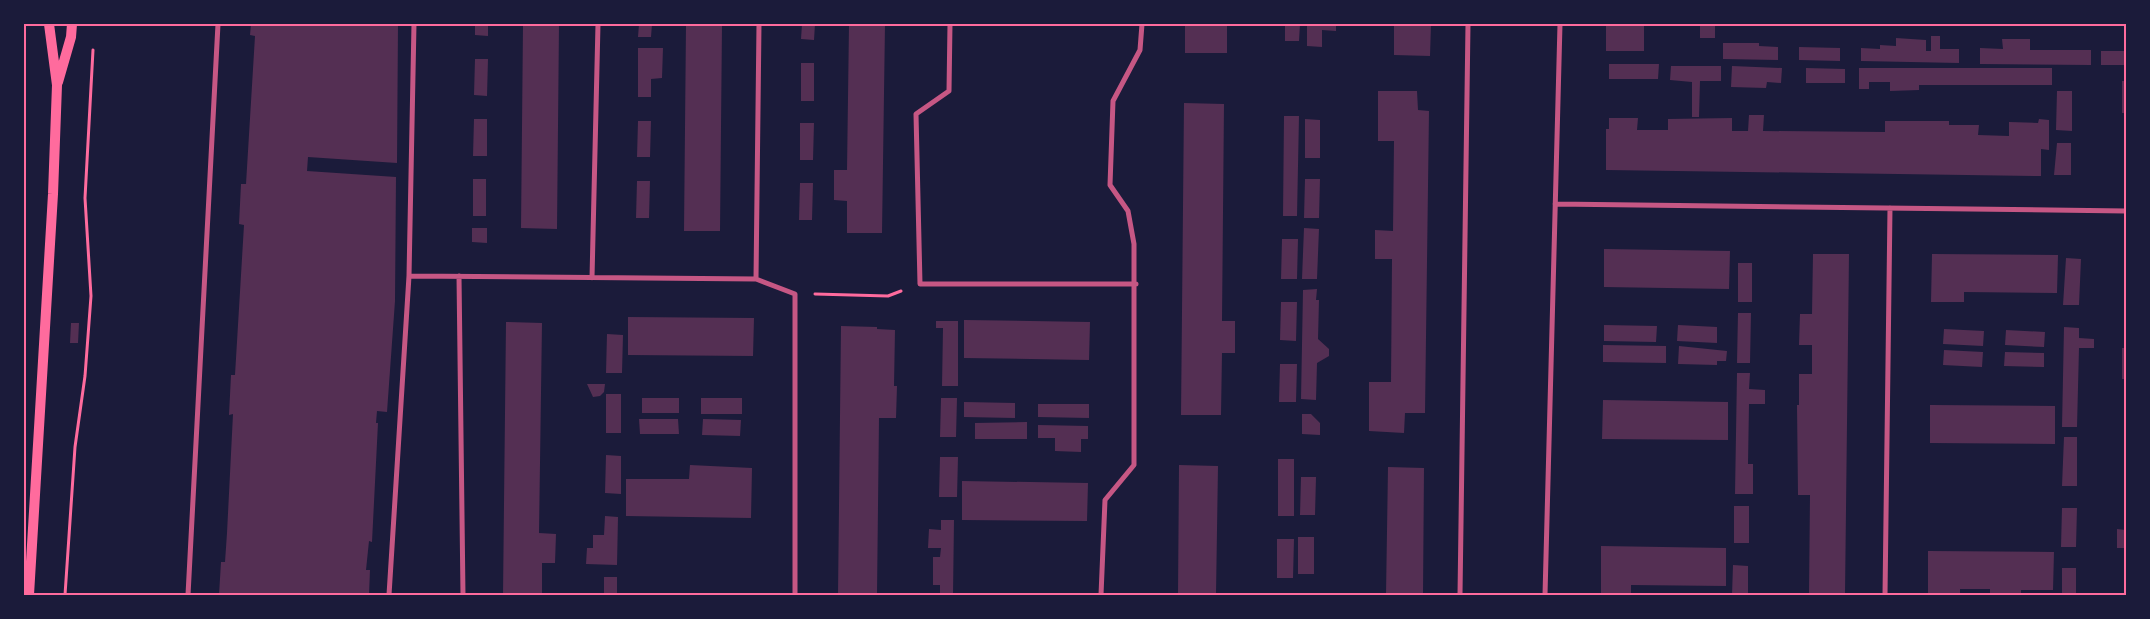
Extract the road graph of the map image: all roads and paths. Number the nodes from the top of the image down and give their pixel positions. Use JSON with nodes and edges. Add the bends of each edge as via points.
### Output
{"nodes":[{"id":1,"x":49,"y":24,"type":"edge"},
{"id":2,"x":72,"y":24,"type":"edge"},
{"id":3,"x":218,"y":24,"type":"edge"},
{"id":4,"x":414,"y":24,"type":"edge"},
{"id":5,"x":598,"y":24,"type":"edge"},
{"id":6,"x":759,"y":24,"type":"edge"},
{"id":7,"x":950,"y":24,"type":"edge"},
{"id":8,"x":1142,"y":24,"type":"edge"},
{"id":9,"x":1468,"y":24,"type":"edge"},
{"id":10,"x":1560,"y":24,"type":"edge"},
{"id":11,"x":93,"y":43,"type":"dead end"},
{"id":12,"x":57,"y":85,"type":"junction"},
{"id":13,"x":1555,"y":204,"type":"junction"},
{"id":14,"x":1890,"y":208,"type":"junction"},
{"id":15,"x":2126,"y":212,"type":"edge"},
{"id":16,"x":409,"y":276,"type":"junction"},
{"id":17,"x":459,"y":276,"type":"junction"},
{"id":18,"x":592,"y":278,"type":"junction"},
{"id":19,"x":756,"y":279,"type":"junction"},
{"id":20,"x":920,"y":284,"type":"junction"},
{"id":21,"x":1136,"y":284,"type":"junction"},
{"id":22,"x":795,"y":294,"type":"junction"},
{"id":23,"x":29,"y":595,"type":"edge"},
{"id":24,"x":64,"y":595,"type":"edge"},
{"id":25,"x":188,"y":595,"type":"edge"},
{"id":26,"x":389,"y":595,"type":"edge"},
{"id":27,"x":463,"y":595,"type":"edge"},
{"id":28,"x":794,"y":595,"type":"edge"},
{"id":29,"x":1101,"y":595,"type":"edge"},
{"id":30,"x":1460,"y":595,"type":"edge"},
{"id":31,"x":1545,"y":595,"type":"edge"},
{"id":32,"x":1885,"y":595,"type":"edge"}],
"edges":[{"from":1,"to":12,"type":"main road"},
{"from":2,"to":12,"type":"main road"},
{"from":3,"to":25,"type":"street"},
{"from":4,"to":16,"type":"street"},
{"from":5,"to":18,"type":"street"},
{"from":6,"to":19,"type":"street"},
{"from":7,"to":20,"type":"street","via":[[949,91],[916,114]]},
{"from":8,"to":21,"type":"street","via":[[1140,50],[1113,101],[1110,185],[1128,211]]},
{"from":9,"to":30,"type":"street"},
{"from":10,"to":13,"type":"street"},
{"from":11,"to":24,"type":"path","via":[[85,198],[91,296]]},
{"from":12,"to":23,"type":"main road","via":[[53,204]]},
{"from":13,"to":14,"type":"street"},
{"from":13,"to":31,"type":"street"},
{"from":14,"to":15,"type":"street"},
{"from":14,"to":32,"type":"street"},
{"from":16,"to":17,"type":"street"},
{"from":16,"to":26,"type":"street"},
{"from":17,"to":18,"type":"street"},
{"from":17,"to":27,"type":"street"},
{"from":18,"to":19,"type":"street"},
{"from":19,"to":22,"type":"street"},
{"from":20,"to":21,"type":"street"},
{"from":20,"to":22,"type":"path","via":[[888,296]]},
{"from":21,"to":29,"type":"street","via":[[1134,465],[1105,500]]},
{"from":22,"to":28,"type":"street"}]}
